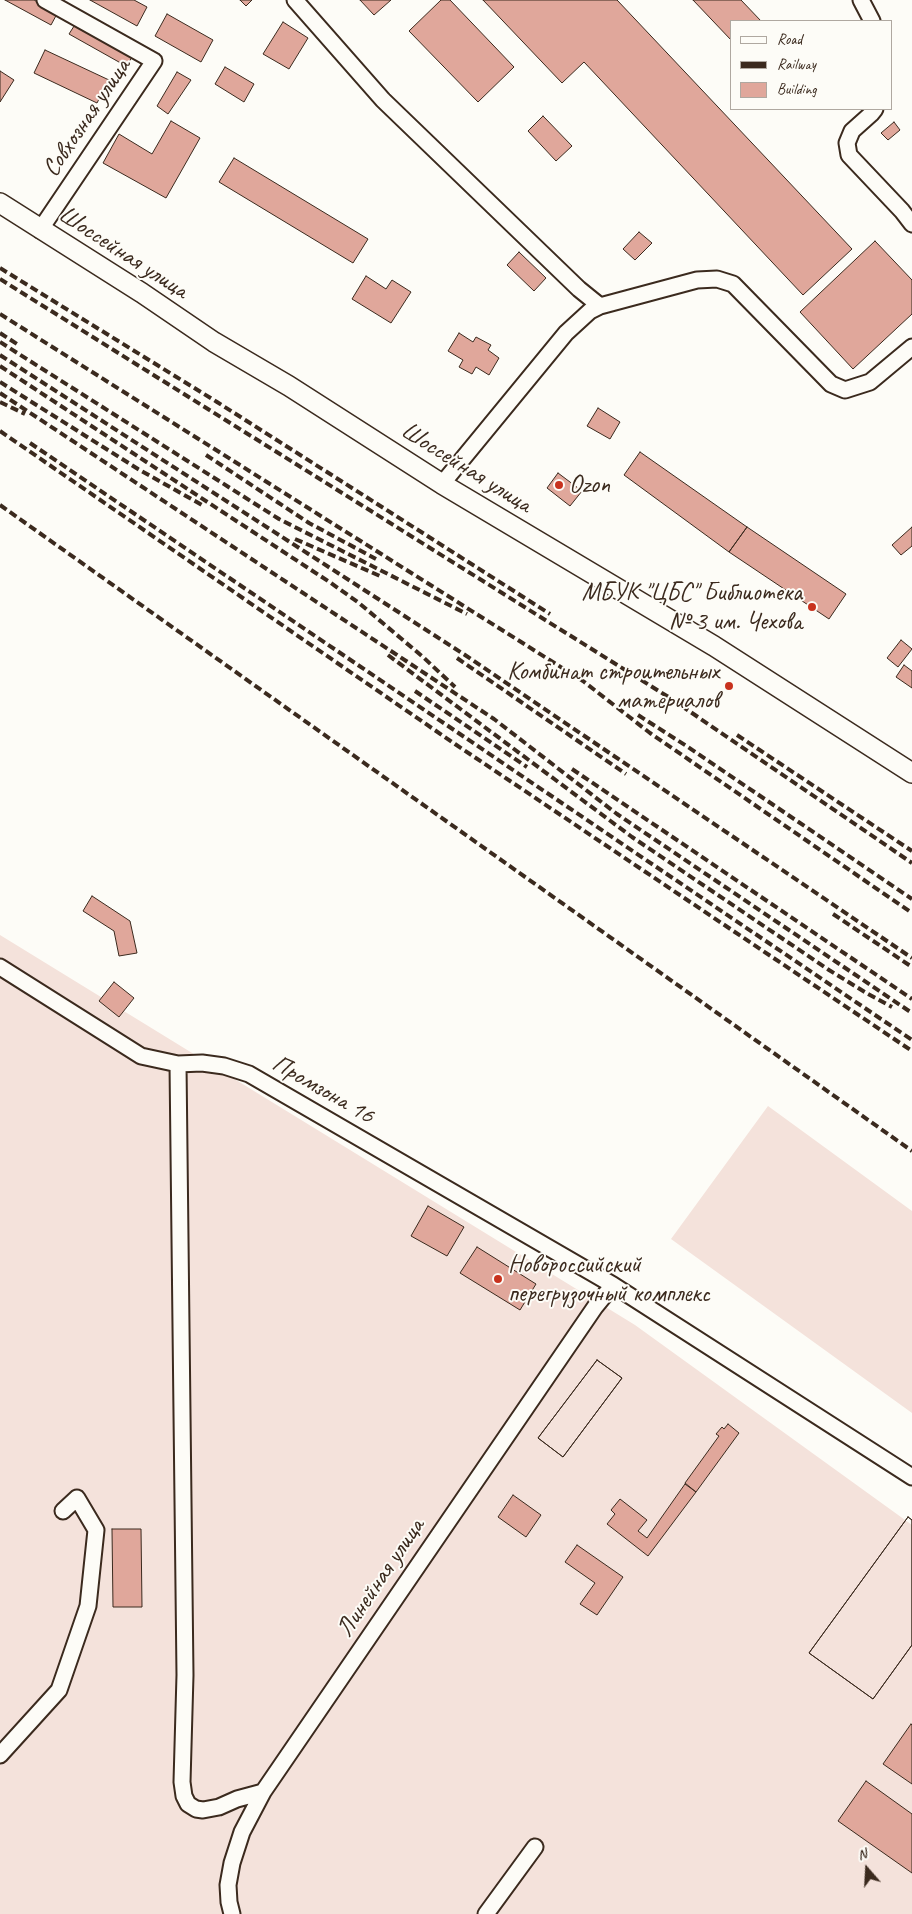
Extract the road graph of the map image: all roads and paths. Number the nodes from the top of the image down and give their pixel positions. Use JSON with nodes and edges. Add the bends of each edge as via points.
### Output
{"nodes":[{"id":1,"x":45,"y":0,"type":"edge"},
{"id":2,"x":295,"y":0,"type":"edge"},
{"id":3,"x":861,"y":0,"type":"edge"},
{"id":4,"x":871,"y":20,"type":"edge"},
{"id":5,"x":874,"y":110,"type":"edge"},
{"id":6,"x":0,"y":203,"type":"edge"},
{"id":7,"x":912,"y":224,"type":"edge"},
{"id":8,"x":40,"y":230,"type":"junction"},
{"id":9,"x":600,"y":306,"type":"junction"},
{"id":10,"x":912,"y":347,"type":"edge"},
{"id":11,"x":442,"y":484,"type":"junction"},
{"id":12,"x":911,"y":770,"type":"edge"},
{"id":13,"x":0,"y":967,"type":"edge"},
{"id":14,"x":178,"y":1064,"type":"junction"},
{"id":15,"x":613,"y":1285,"type":"junction"},
{"id":16,"x":912,"y":1477,"type":"edge"},
{"id":17,"x":63,"y":1511,"type":"dead end"},
{"id":18,"x":0,"y":1755,"type":"edge"},
{"id":19,"x":263,"y":1792,"type":"junction"},
{"id":20,"x":535,"y":1847,"type":"dead end"},
{"id":21,"x":232,"y":1914,"type":"edge"},
{"id":22,"x":486,"y":1914,"type":"edge"}],
"edges":[{"from":1,"to":8,"type":"street","name":"Совхозная улица","via":[[154,61]]},
{"from":2,"to":9,"type":"street","via":[[383,100]]},
{"from":3,"to":4,"type":"street"},
{"from":5,"to":7,"type":"street","via":[[852,131],[847,143],[850,155]]},
{"from":6,"to":8,"type":"main road","name":"Шоссейная улица"},
{"from":8,"to":11,"type":"main road","name":"Шоссейная улица"},
{"from":9,"to":10,"type":"street","via":[[697,280],[716,278],[733,284],[831,384],[845,390],[870,382]]},
{"from":9,"to":11,"type":"street","via":[[566,333]]},
{"from":11,"to":12,"type":"main road","name":"Шоссейная улица","via":[[714,646]]},
{"from":13,"to":14,"type":"street","name":"Промзона 16","via":[[142,1056]]},
{"from":14,"to":15,"type":"street","name":"Промзона 16","via":[[224,1066],[249,1074]]},
{"from":14,"to":19,"type":"street","via":[[185,1675],[182,1782],[188,1804],[203,1810]]},
{"from":15,"to":16,"type":"street","name":"Промзона 16"},
{"from":15,"to":19,"type":"street","name":"Линейная улица"},
{"from":17,"to":18,"type":"street","via":[[77,1498],[96,1530],[88,1606],[59,1690]]},
{"from":19,"to":21,"type":"street","name":"Линейная улица","via":[[242,1832],[232,1864],[228,1885]]},
{"from":20,"to":22,"type":"street"}]}
